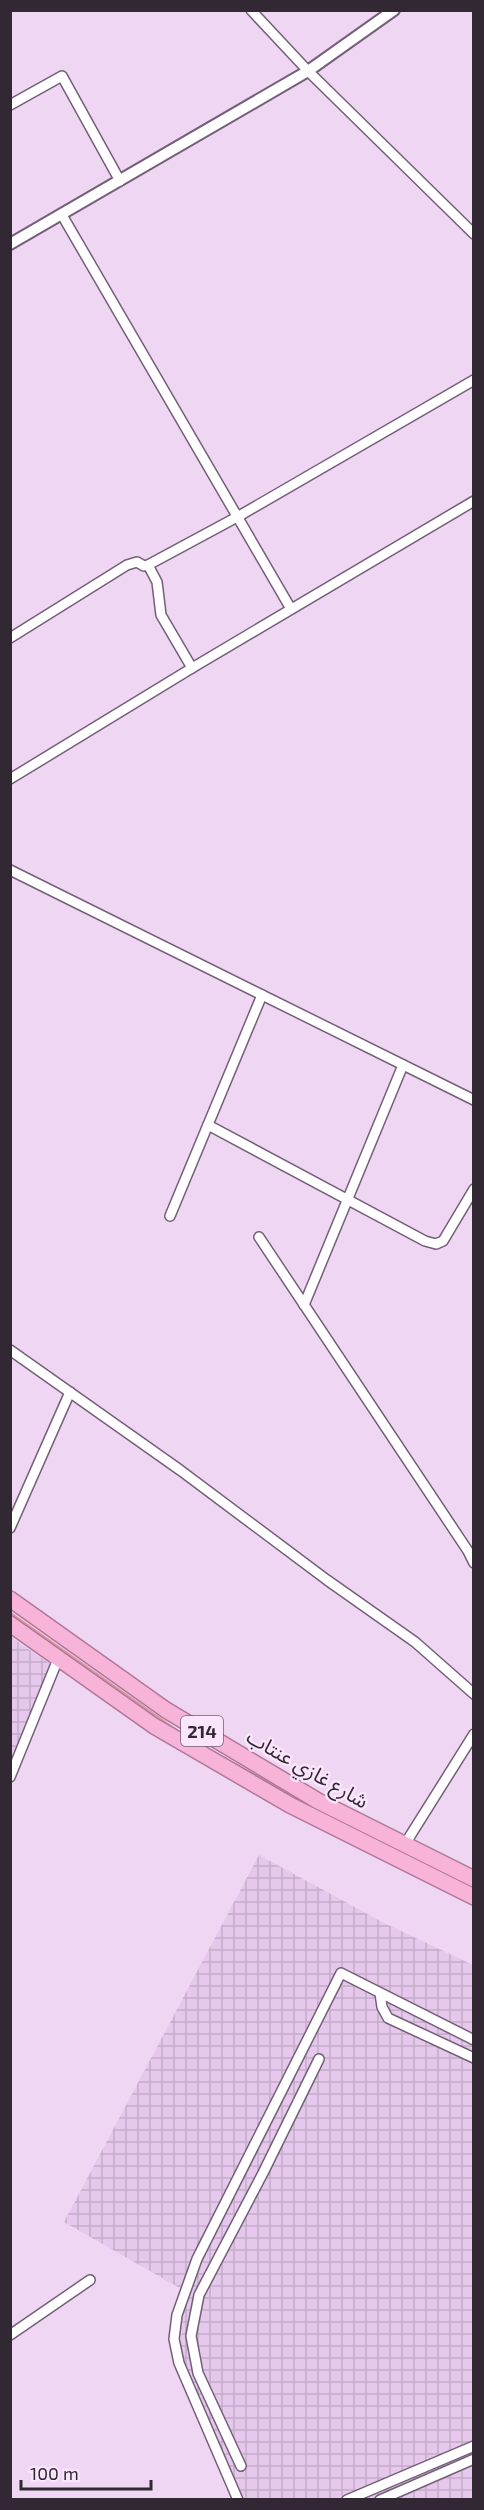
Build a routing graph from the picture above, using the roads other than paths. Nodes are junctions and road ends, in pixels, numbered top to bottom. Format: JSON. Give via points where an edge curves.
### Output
{"nodes":[{"id":1,"x":251,"y":10,"type":"edge"},
{"id":2,"x":394,"y":10,"type":"edge"},
{"id":3,"x":308,"y":71,"type":"junction"},
{"id":4,"x":10,"y":105,"type":"edge"},
{"id":5,"x":120,"y":181,"type":"junction"},
{"id":6,"x":62,"y":215,"type":"junction"},
{"id":7,"x":474,"y":234,"type":"edge"},
{"id":8,"x":10,"y":244,"type":"edge"},
{"id":9,"x":474,"y":380,"type":"edge"},
{"id":10,"x":474,"y":501,"type":"edge"},
{"id":11,"x":238,"y":516,"type":"junction"},
{"id":12,"x":148,"y":565,"type":"junction"},
{"id":13,"x":291,"y":609,"type":"junction"},
{"id":14,"x":10,"y":638,"type":"edge"},
{"id":15,"x":192,"y":668,"type":"junction"},
{"id":16,"x":10,"y":779,"type":"edge"},
{"id":17,"x":10,"y":870,"type":"edge"},
{"id":18,"x":262,"y":995,"type":"junction"},
{"id":19,"x":403,"y":1065,"type":"junction"},
{"id":20,"x":474,"y":1100,"type":"edge"},
{"id":21,"x":208,"y":1125,"type":"junction"},
{"id":22,"x":474,"y":1189,"type":"edge"},
{"id":23,"x":347,"y":1199,"type":"junction"},
{"id":24,"x":170,"y":1216,"type":"dead end"},
{"id":25,"x":259,"y":1237,"type":"dead end"},
{"id":26,"x":304,"y":1305,"type":"junction"},
{"id":27,"x":10,"y":1350,"type":"edge"},
{"id":28,"x":70,"y":1392,"type":"junction"},
{"id":29,"x":10,"y":1528,"type":"edge"},
{"id":30,"x":474,"y":1563,"type":"edge"},
{"id":31,"x":10,"y":1599,"type":"edge"},
{"id":32,"x":10,"y":1624,"type":"edge"},
{"id":33,"x":58,"y":1659,"type":"junction"},
{"id":34,"x":474,"y":1694,"type":"edge"},
{"id":35,"x":474,"y":1734,"type":"edge"},
{"id":36,"x":10,"y":1777,"type":"edge"},
{"id":37,"x":405,"y":1844,"type":"junction"},
{"id":38,"x":474,"y":1879,"type":"edge"},
{"id":39,"x":474,"y":1897,"type":"edge"},
{"id":40,"x":380,"y":1993,"type":"junction"},
{"id":41,"x":474,"y":2040,"type":"edge"},
{"id":42,"x":474,"y":2058,"type":"edge"},
{"id":43,"x":319,"y":2059,"type":"dead end"},
{"id":44,"x":90,"y":2280,"type":"dead end"},
{"id":45,"x":10,"y":2335,"type":"edge"},
{"id":46,"x":210,"y":2398,"type":"junction"},
{"id":47,"x":197,"y":2405,"type":"junction"},
{"id":48,"x":474,"y":2445,"type":"edge"},
{"id":49,"x":474,"y":2459,"type":"edge"},
{"id":50,"x":440,"y":2460,"type":"junction"},
{"id":51,"x":241,"y":2466,"type":"dead end"},
{"id":52,"x":445,"y":2471,"type":"junction"},
{"id":53,"x":238,"y":2499,"type":"edge"},
{"id":54,"x":347,"y":2499,"type":"edge"},
{"id":55,"x":380,"y":2499,"type":"edge"}],
"edges":[{"from":1,"to":3,"type":"street"},
{"from":2,"to":3,"type":"street"},
{"from":3,"to":5,"type":"street"},
{"from":3,"to":7,"type":"street"},
{"from":4,"to":5,"type":"street","via":[[62,76]]},
{"from":5,"to":6,"type":"street"},
{"from":6,"to":8,"type":"street"},
{"from":6,"to":11,"type":"street"},
{"from":9,"to":11,"type":"street"},
{"from":10,"to":13,"type":"street"},
{"from":11,"to":12,"type":"street"},
{"from":11,"to":13,"type":"street"},
{"from":12,"to":14,"type":"street","via":[[127,565]]},
{"from":12,"to":15,"type":"street","via":[[157,582],[161,615]]},
{"from":13,"to":15,"type":"street"},
{"from":15,"to":16,"type":"street"},
{"from":17,"to":18,"type":"street"},
{"from":18,"to":19,"type":"street"},
{"from":18,"to":21,"type":"street"},
{"from":19,"to":20,"type":"street"},
{"from":19,"to":23,"type":"street"},
{"from":21,"to":23,"type":"street"},
{"from":21,"to":24,"type":"street"},
{"from":22,"to":23,"type":"street","via":[[443,1240],[436,1244]]},
{"from":23,"to":26,"type":"street"},
{"from":25,"to":26,"type":"street"},
{"from":26,"to":30,"type":"street"},
{"from":27,"to":28,"type":"street"},
{"from":28,"to":29,"type":"street"},
{"from":28,"to":34,"type":"street","via":[[415,1642]]},
{"from":31,"to":37,"type":"highway","name":"شارع غازي عنتاب","number":"214","via":[[166,1710],[318,1801]]},
{"from":32,"to":33,"type":"highway","number":"214"},
{"from":33,"to":36,"type":"street"},
{"from":33,"to":39,"type":"highway","number":"214","via":[[154,1726],[280,1799]]},
{"from":35,"to":37,"type":"street"},
{"from":37,"to":38,"type":"highway","name":"شارع غازي عنتاب","number":"214"},
{"from":40,"to":41,"type":"street"},
{"from":40,"to":42,"type":"street","via":[[388,2018]]},
{"from":40,"to":47,"type":"street","via":[[341,1972],[197,2259],[177,2315],[174,2339],[179,2363]]},
{"from":43,"to":46,"type":"street","via":[[199,2295],[191,2336],[198,2373]]},
{"from":44,"to":45,"type":"street"},
{"from":46,"to":47,"type":"street"},
{"from":46,"to":51,"type":"street"},
{"from":47,"to":53,"type":"street"},
{"from":48,"to":50,"type":"street"},
{"from":49,"to":52,"type":"street"},
{"from":50,"to":52,"type":"street"},
{"from":50,"to":54,"type":"street"},
{"from":52,"to":55,"type":"street"}]}
